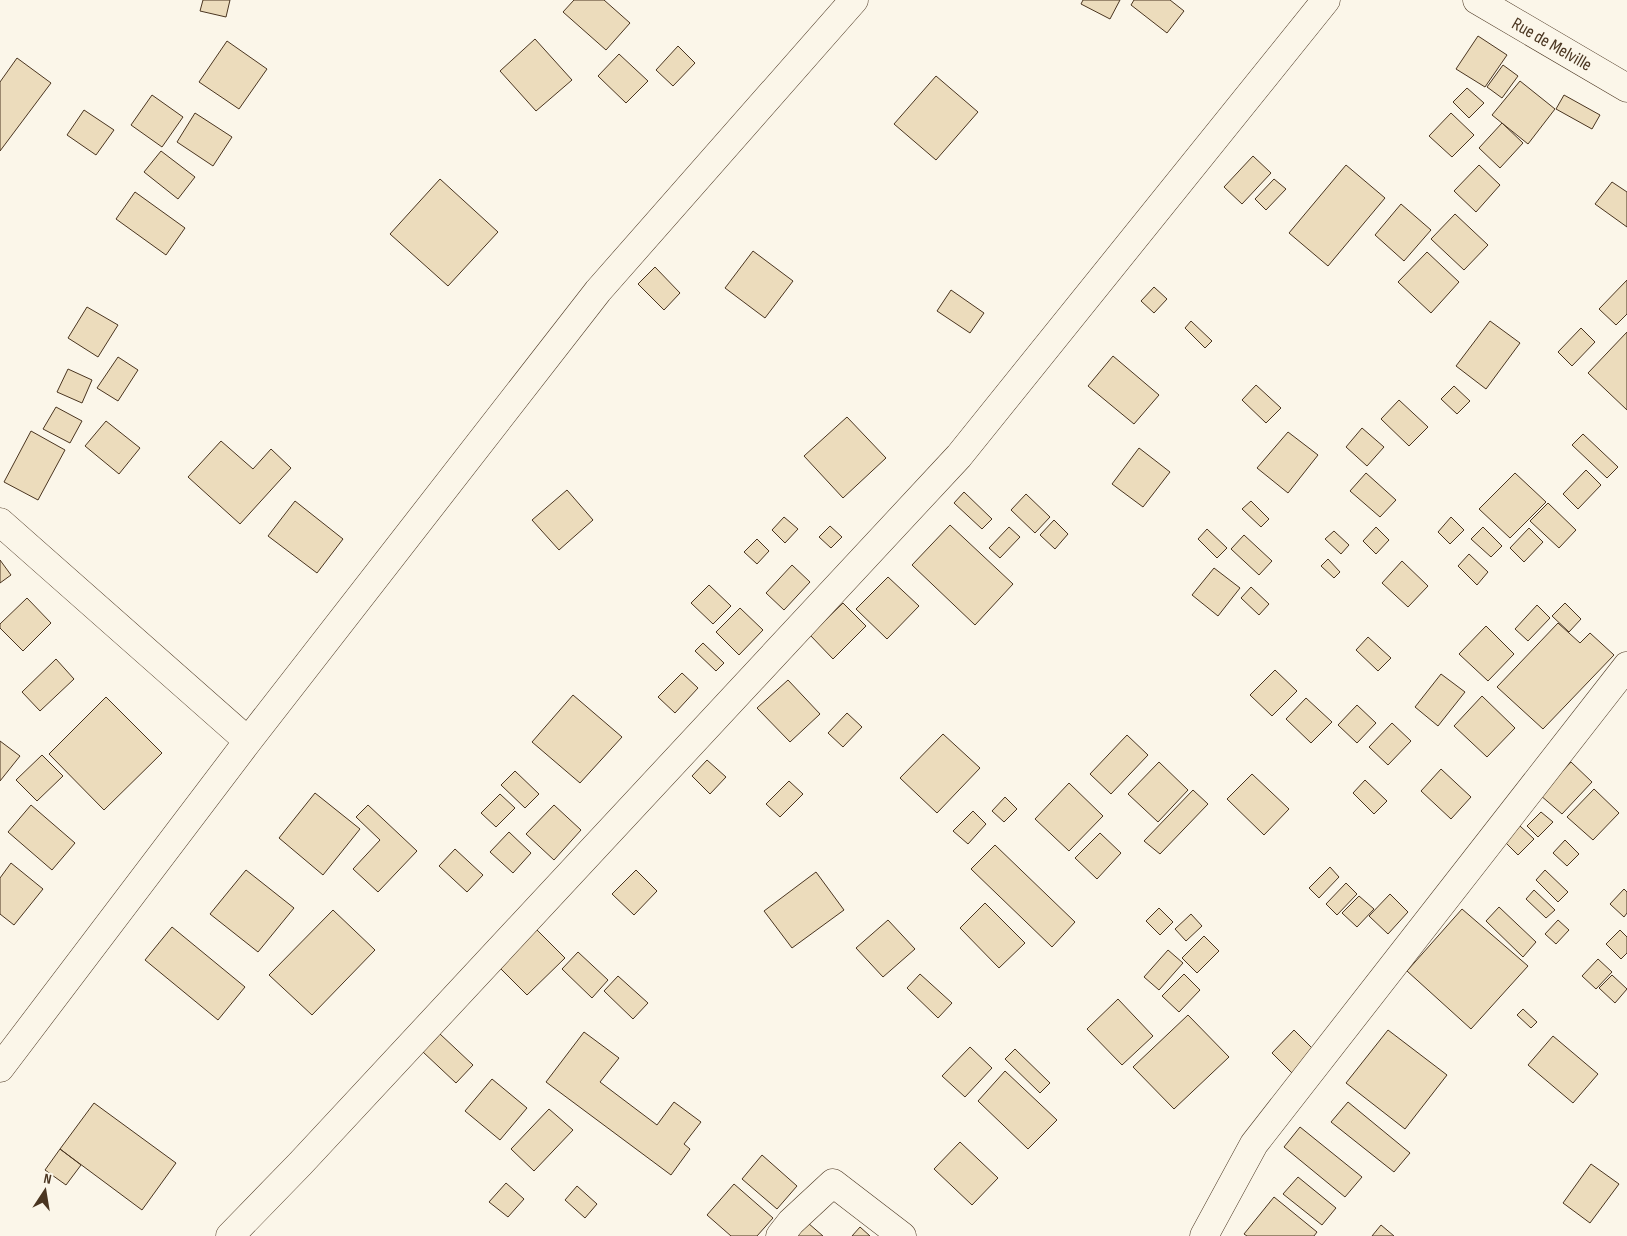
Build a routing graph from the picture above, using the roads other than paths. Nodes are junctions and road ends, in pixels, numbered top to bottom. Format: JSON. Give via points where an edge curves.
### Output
{"nodes":[{"id":1,"x":854,"y":0,"type":"edge"},
{"id":2,"x":1326,"y":0,"type":"edge"},
{"id":3,"x":1477,"y":0,"type":"edge"},
{"id":4,"x":1627,"y":88,"type":"edge"},
{"id":5,"x":0,"y":522,"type":"edge"},
{"id":6,"x":1627,"y":666,"type":"edge"},
{"id":7,"x":248,"y":741,"type":"junction"},
{"id":8,"x":0,"y":1068,"type":"edge"},
{"id":9,"x":230,"y":1236,"type":"edge"},
{"id":10,"x":780,"y":1236,"type":"edge"},
{"id":11,"x":902,"y":1236,"type":"edge"},
{"id":12,"x":1204,"y":1236,"type":"edge"}],
"edges":[{"from":1,"to":7,"type":"street","via":[[598,291]]},
{"from":2,"to":9,"type":"street","via":[[959,456]]},
{"from":3,"to":4,"type":"street","name":"Rue de Melville"},
{"from":5,"to":7,"type":"street"},
{"from":6,"to":12,"type":"street","via":[[1254,1144]]},
{"from":7,"to":8,"type":"street"},
{"from":10,"to":11,"type":"street","via":[[833,1183]]}]}
